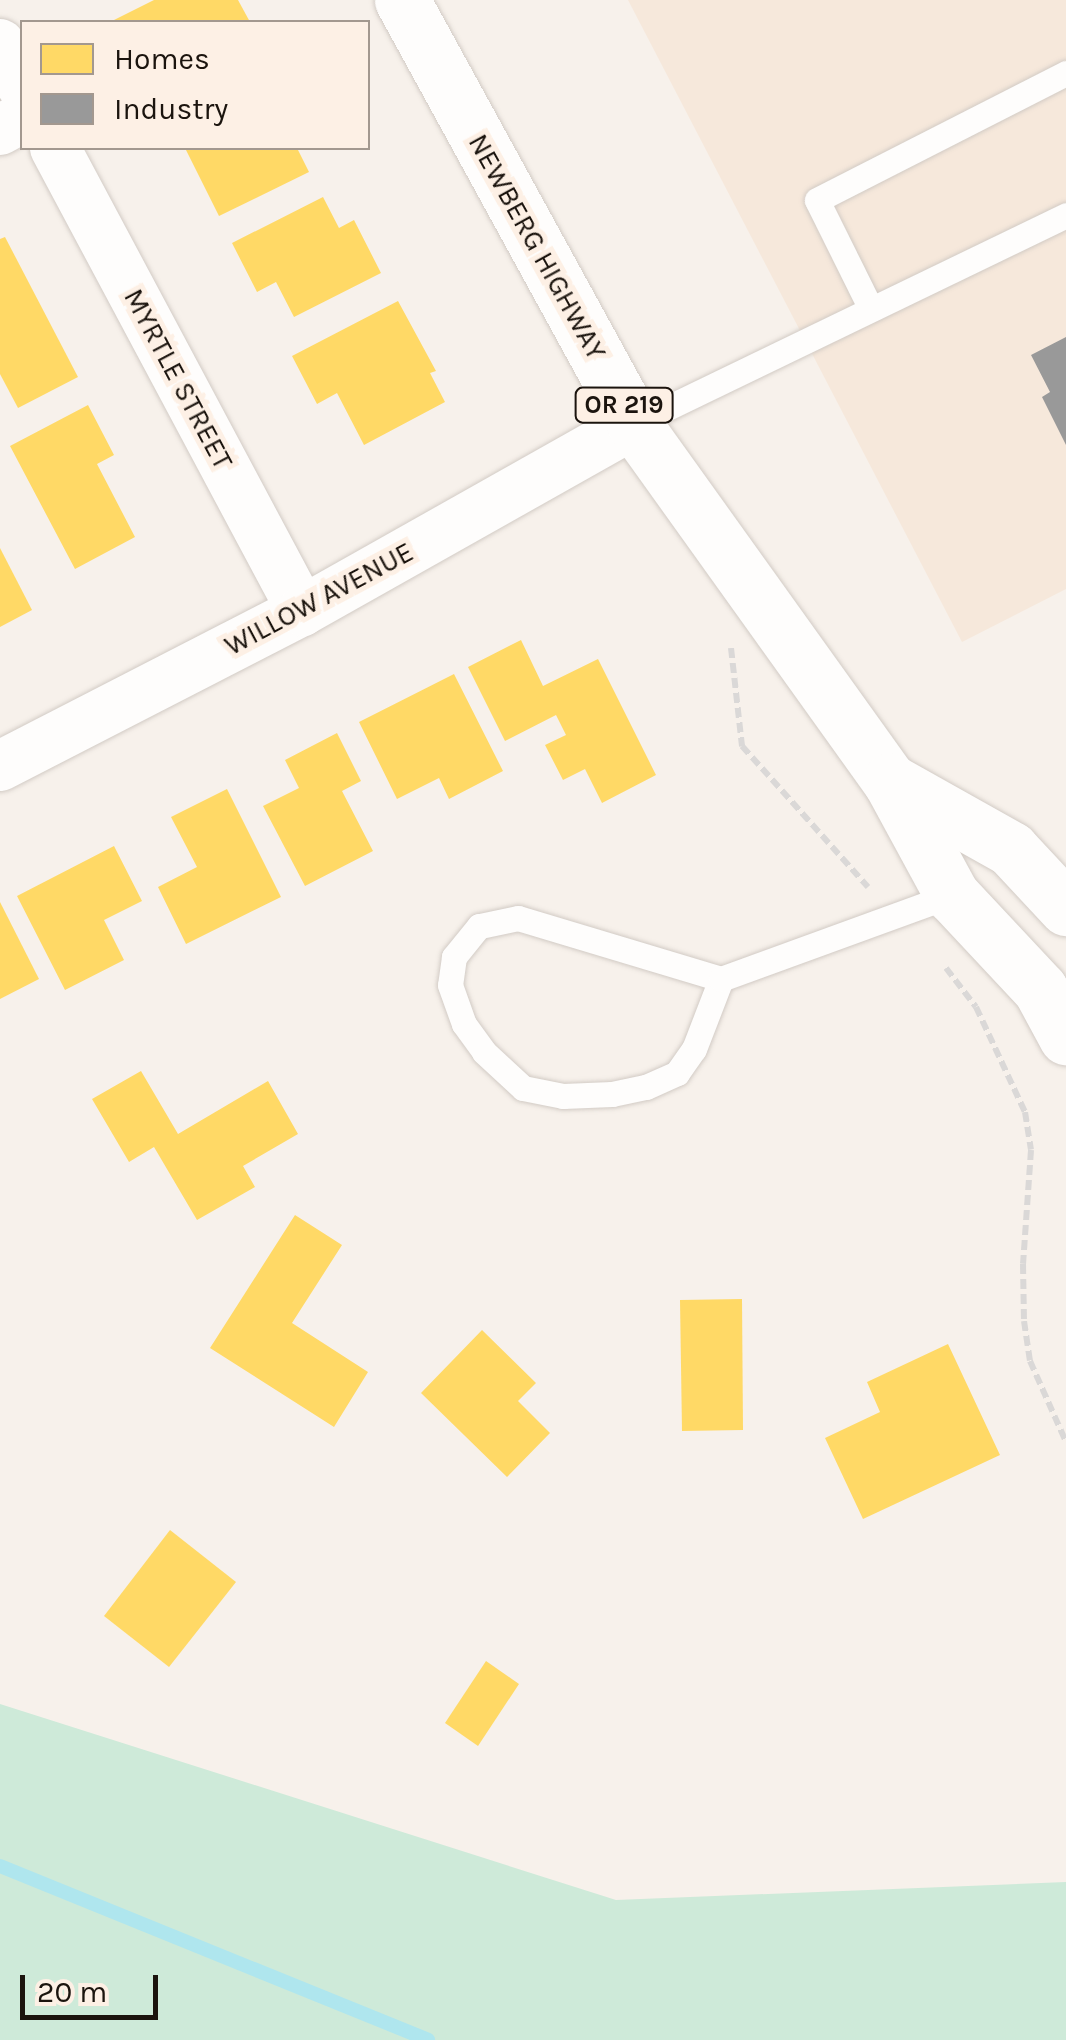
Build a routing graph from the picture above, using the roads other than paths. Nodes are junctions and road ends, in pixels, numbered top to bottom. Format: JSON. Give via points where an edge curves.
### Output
{"nodes":[{"id":1,"x":402,"y":0,"type":"edge"},
{"id":2,"x":0,"y":44,"type":"edge"},
{"id":3,"x":1066,"y":73,"type":"edge"},
{"id":4,"x":20,"y":82,"type":"edge"},
{"id":5,"x":56,"y":150,"type":"edge"},
{"id":6,"x":1066,"y":215,"type":"edge"},
{"id":7,"x":870,"y":307,"type":"junction"},
{"id":8,"x":634,"y":424,"type":"junction"},
{"id":9,"x":302,"y":610,"type":"junction"},
{"id":10,"x":0,"y":766,"type":"edge"},
{"id":11,"x":890,"y":781,"type":"junction"},
{"id":12,"x":952,"y":894,"type":"junction"},
{"id":13,"x":1066,"y":908,"type":"edge"},
{"id":14,"x":721,"y":979,"type":"junction"},
{"id":15,"x":1066,"y":1037,"type":"edge"}],
"edges":[{"from":1,"to":8,"type":"main road","name":"NEWBERG HIGHWAY","number":"OR 219"},
{"from":2,"to":4,"type":"street"},
{"from":3,"to":7,"type":"lane","via":[[817,200]]},
{"from":5,"to":9,"type":"street","name":"MYRTLE STREET"},
{"from":6,"to":7,"type":"lane"},
{"from":7,"to":8,"type":"lane"},
{"from":8,"to":9,"type":"street","name":"WILLOW AVENUE"},
{"from":8,"to":11,"type":"main road","name":"NEWBERG HIGHWAY","number":"OR 219"},
{"from":9,"to":10,"type":"street","name":"WILLOW AVENUE"},
{"from":11,"to":12,"type":"main road","name":"NEWBERG HIGHWAY","number":"OR 219"},
{"from":11,"to":13,"type":"main road","name":"NEWBERG HIGHWAY","via":[[1011,849]]},
{"from":12,"to":14,"type":"lane"},
{"from":12,"to":15,"type":"main road","name":"NEWBERG HIGHWAY","number":"OR 219","via":[[1040,989]]},
{"from":14,"to":14,"type":"lane","via":[[677,1074],[612,1094],[562,1096],[524,1088],[484,1052],[464,1024],[450,985],[454,957],[479,926],[518,918]]}]}
